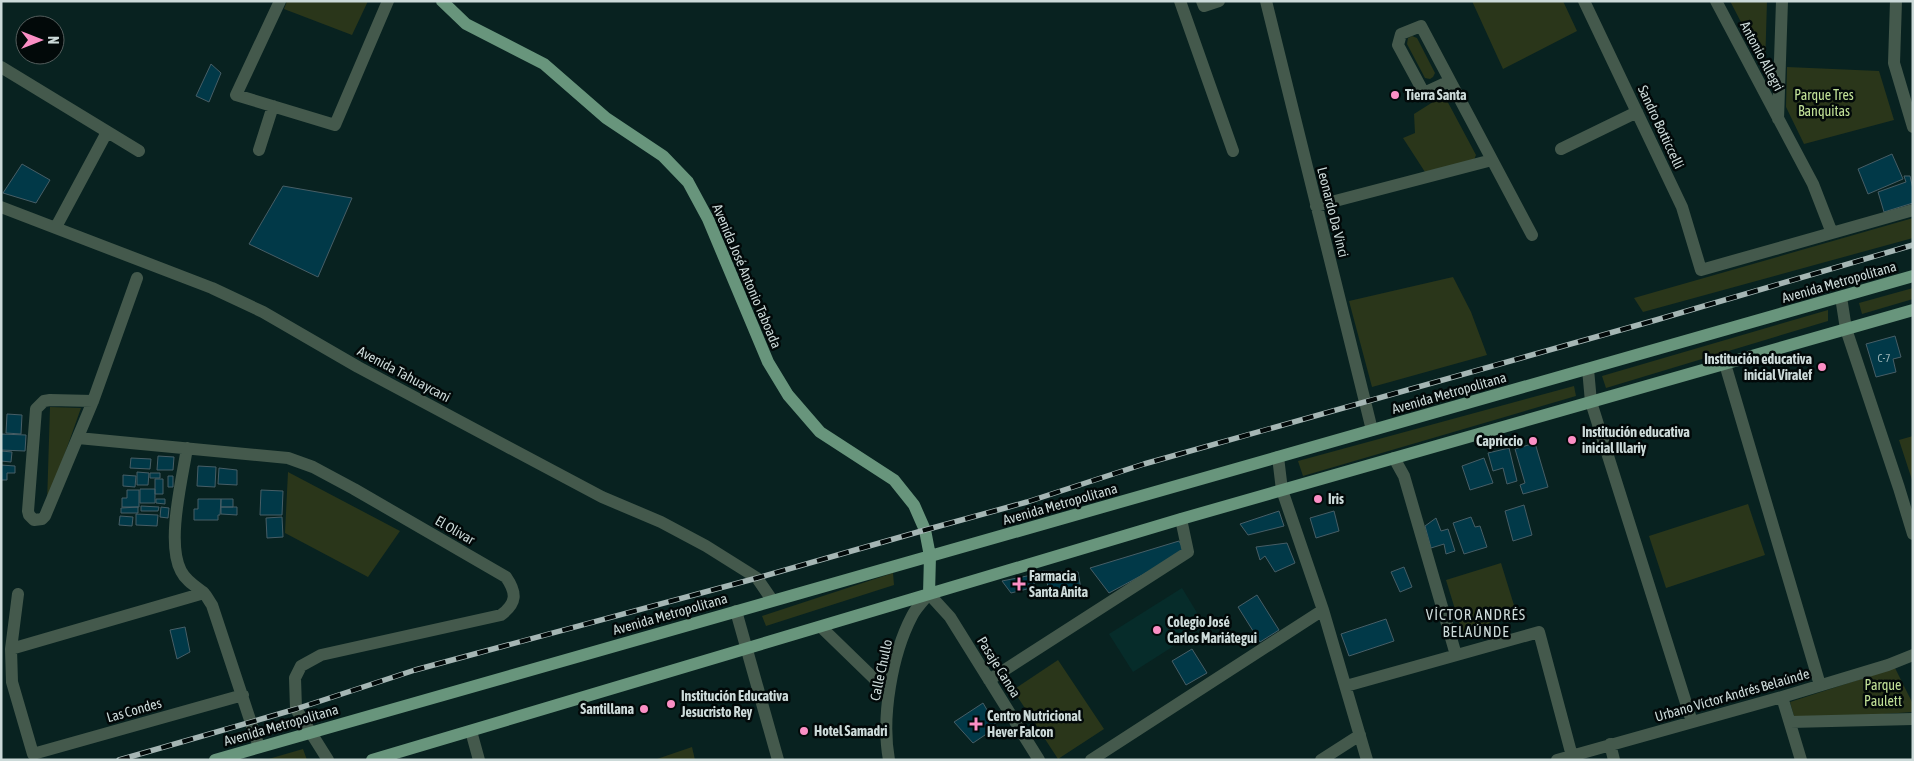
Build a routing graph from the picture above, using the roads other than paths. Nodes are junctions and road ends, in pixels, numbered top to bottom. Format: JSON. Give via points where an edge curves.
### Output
{"nodes":[{"id":1,"x":280,"y":1,"type":"edge"},
{"id":2,"x":388,"y":1,"type":"edge"},
{"id":3,"x":442,"y":1,"type":"edge"},
{"id":4,"x":1180,"y":1,"type":"edge"},
{"id":5,"x":1202,"y":1,"type":"edge"},
{"id":6,"x":1218,"y":1,"type":"edge"},
{"id":7,"x":1266,"y":1,"type":"edge"},
{"id":8,"x":1584,"y":1,"type":"edge"},
{"id":9,"x":1716,"y":1,"type":"edge"},
{"id":10,"x":1782,"y":1,"type":"edge"},
{"id":11,"x":1896,"y":1,"type":"edge"},
{"id":12,"x":1,"y":67,"type":"edge"},
{"id":13,"x":1450,"y":80,"type":"junction"},
{"id":14,"x":1909,"y":102,"type":"edge"},
{"id":15,"x":273,"y":106,"type":"junction"},
{"id":16,"x":1637,"y":112,"type":"junction"},
{"id":17,"x":1778,"y":119,"type":"junction"},
{"id":18,"x":1913,"y":127,"type":"edge"},
{"id":19,"x":107,"y":132,"type":"junction"},
{"id":20,"x":1561,"y":149,"type":"dead end"},
{"id":21,"x":258,"y":150,"type":"dead end"},
{"id":22,"x":140,"y":151,"type":"dead end"},
{"id":23,"x":1233,"y":151,"type":"dead end"},
{"id":24,"x":1492,"y":160,"type":"junction"},
{"id":25,"x":1316,"y":206,"type":"junction"},
{"id":26,"x":1,"y":207,"type":"edge"},
{"id":27,"x":1913,"y":210,"type":"edge"},
{"id":28,"x":56,"y":227,"type":"junction"},
{"id":29,"x":1832,"y":233,"type":"junction"},
{"id":30,"x":1532,"y":235,"type":"dead end"},
{"id":31,"x":1913,"y":276,"type":"edge"},
{"id":32,"x":137,"y":278,"type":"dead end"},
{"id":33,"x":1841,"y":297,"type":"junction"},
{"id":34,"x":1913,"y":310,"type":"edge"},
{"id":35,"x":1846,"y":329,"type":"junction"},
{"id":36,"x":1725,"y":364,"type":"junction"},
{"id":37,"x":1588,"y":369,"type":"junction"},
{"id":38,"x":93,"y":401,"type":"junction"},
{"id":39,"x":1591,"y":402,"type":"junction"},
{"id":40,"x":1372,"y":430,"type":"junction"},
{"id":41,"x":78,"y":438,"type":"junction"},
{"id":42,"x":187,"y":448,"type":"junction"},
{"id":43,"x":1278,"y":457,"type":"junction"},
{"id":44,"x":1394,"y":458,"type":"junction"},
{"id":45,"x":1282,"y":490,"type":"junction"},
{"id":46,"x":1181,"y":519,"type":"junction"},
{"id":47,"x":1913,"y":534,"type":"edge"},
{"id":48,"x":930,"y":556,"type":"junction"},
{"id":49,"x":204,"y":593,"type":"junction"},
{"id":50,"x":18,"y":594,"type":"dead end"},
{"id":51,"x":929,"y":594,"type":"junction"},
{"id":52,"x":772,"y":600,"type":"junction"},
{"id":53,"x":1323,"y":610,"type":"junction"},
{"id":54,"x":736,"y":611,"type":"junction"},
{"id":55,"x":821,"y":627,"type":"junction"},
{"id":56,"x":747,"y":648,"type":"junction"},
{"id":57,"x":11,"y":649,"type":"junction"},
{"id":58,"x":1913,"y":654,"type":"edge"},
{"id":59,"x":1456,"y":655,"type":"junction"},
{"id":60,"x":989,"y":680,"type":"junction"},
{"id":61,"x":1820,"y":685,"type":"junction"},
{"id":62,"x":1346,"y":686,"type":"junction"},
{"id":63,"x":889,"y":693,"type":"junction"},
{"id":64,"x":243,"y":695,"type":"junction"},
{"id":65,"x":1782,"y":698,"type":"junction"},
{"id":66,"x":1913,"y":719,"type":"edge"},
{"id":67,"x":1692,"y":722,"type":"junction"},
{"id":68,"x":1790,"y":722,"type":"junction"},
{"id":69,"x":471,"y":731,"type":"junction"},
{"id":70,"x":312,"y":732,"type":"junction"},
{"id":71,"x":1360,"y":734,"type":"junction"},
{"id":72,"x":1610,"y":744,"type":"junction"},
{"id":73,"x":259,"y":747,"type":"junction"},
{"id":74,"x":1572,"y":756,"type":"junction"},
{"id":75,"x":1799,"y":759,"type":"edge"},
{"id":76,"x":215,"y":760,"type":"edge"},
{"id":77,"x":328,"y":760,"type":"edge"},
{"id":78,"x":372,"y":760,"type":"edge"},
{"id":79,"x":479,"y":760,"type":"edge"},
{"id":80,"x":778,"y":760,"type":"edge"},
{"id":81,"x":889,"y":760,"type":"edge"},
{"id":82,"x":1039,"y":760,"type":"edge"},
{"id":83,"x":1090,"y":760,"type":"edge"},
{"id":84,"x":1321,"y":760,"type":"edge"},
{"id":85,"x":1367,"y":760,"type":"edge"},
{"id":86,"x":1558,"y":760,"type":"edge"},
{"id":87,"x":1614,"y":760,"type":"edge"}],
"edges":[{"from":1,"to":15,"type":"street","via":[[236,95]]},
{"from":2,"to":15,"type":"street","via":[[335,125]]},
{"from":3,"to":48,"type":"main road","name":"Avenida José Antonio Taboada","via":[[466,24],[544,64],[606,118],[663,156],[688,182],[708,219],[768,362],[788,395],[820,432],[894,480],[914,505]]},
{"from":4,"to":23,"type":"street"},
{"from":5,"to":6,"type":"street","via":[[1204,6]]},
{"from":7,"to":25,"type":"street","name":"Leonardo Da Vinci"},
{"from":8,"to":16,"type":"street","name":"Sandro Botticcelli"},
{"from":9,"to":17,"type":"street","name":"Antonio Allegri"},
{"from":10,"to":17,"type":"street"},
{"from":11,"to":14,"type":"street","via":[[1894,63]]},
{"from":12,"to":19,"type":"street"},
{"from":13,"to":13,"type":"street","via":[[1424,93],[1398,45],[1401,34],[1421,26]]},
{"from":13,"to":24,"type":"street"},
{"from":14,"to":18,"type":"street"},
{"from":15,"to":21,"type":"street"},
{"from":16,"to":20,"type":"street"},
{"from":16,"to":29,"type":"street","name":"Sandro Botticcelli","via":[[1682,207],[1700,270]]},
{"from":17,"to":29,"type":"street","name":"Antonio Allegri","via":[[1813,184]]},
{"from":19,"to":22,"type":"street"},
{"from":19,"to":28,"type":"street"},
{"from":24,"to":25,"type":"street"},
{"from":24,"to":30,"type":"street"},
{"from":25,"to":40,"type":"street","name":"Leonardo Da Vinci"},
{"from":26,"to":28,"type":"street","name":"Avenida Tahuaycani"},
{"from":27,"to":29,"type":"street"},
{"from":28,"to":52,"type":"street","name":"Avenida Tahuaycani","via":[[212,288],[264,312],[515,451],[706,546],[758,578]]},
{"from":31,"to":33,"type":"main road","name":"Avenida Metropolitana"},
{"from":32,"to":38,"type":"street"},
{"from":33,"to":35,"type":"street"},
{"from":33,"to":37,"type":"main road","name":"Avenida Metropolitana"},
{"from":34,"to":35,"type":"main road"},
{"from":35,"to":36,"type":"main road"},
{"from":35,"to":47,"type":"street"},
{"from":36,"to":39,"type":"main road"},
{"from":36,"to":61,"type":"street"},
{"from":37,"to":39,"type":"street"},
{"from":37,"to":40,"type":"main road","name":"Avenida Metropolitana"},
{"from":38,"to":41,"type":"street"},
{"from":38,"to":41,"type":"street","via":[[50,400],[36,409],[28,510],[34,520],[45,516]]},
{"from":39,"to":44,"type":"main road"},
{"from":39,"to":67,"type":"street"},
{"from":40,"to":43,"type":"main road","name":"Avenida Metropolitana"},
{"from":41,"to":42,"type":"street","name":"El Olivar"},
{"from":42,"to":49,"type":"street","via":[[174,534],[176,553],[180,571]]},
{"from":42,"to":70,"type":"street","name":"El Olivar","via":[[288,458],[312,467],[506,577],[512,587],[514,598],[510,608],[501,615],[321,655],[301,666],[295,678],[296,709]]},
{"from":43,"to":45,"type":"street"},
{"from":43,"to":48,"type":"main road","name":"Avenida Metropolitana"},
{"from":44,"to":45,"type":"main road"},
{"from":44,"to":59,"type":"street","via":[[1404,476]]},
{"from":45,"to":46,"type":"main road"},
{"from":45,"to":53,"type":"street"},
{"from":46,"to":51,"type":"main road"},
{"from":46,"to":60,"type":"street","via":[[1188,552]]},
{"from":48,"to":51,"type":"main road","name":"Avenida José Antonio Taboada"},
{"from":48,"to":52,"type":"main road","name":"Avenida Metropolitana"},
{"from":49,"to":57,"type":"street"},
{"from":49,"to":64,"type":"street","via":[[212,605]]},
{"from":50,"to":57,"type":"street"},
{"from":51,"to":55,"type":"main road"},
{"from":51,"to":60,"type":"street","name":"Pasaje Canoa","via":[[950,617]]},
{"from":51,"to":63,"type":"street","name":"Calle Chullo","via":[[912,614],[898,651]]},
{"from":52,"to":54,"type":"main road","name":"Avenida Metropolitana"},
{"from":53,"to":62,"type":"street"},
{"from":53,"to":83,"type":"street"},
{"from":54,"to":56,"type":"street"},
{"from":54,"to":70,"type":"main road","name":"Avenida Metropolitana"},
{"from":55,"to":56,"type":"main road"},
{"from":55,"to":63,"type":"street"},
{"from":56,"to":69,"type":"main road"},
{"from":56,"to":80,"type":"street"},
{"from":57,"to":64,"type":"street","name":"Las Condes","via":[[12,682],[33,754]]},
{"from":58,"to":61,"type":"street","name":"Urbano Víctor Andrés Belaúnde","via":[[1888,665]]},
{"from":59,"to":62,"type":"street"},
{"from":59,"to":74,"type":"street","via":[[1539,632]]},
{"from":60,"to":82,"type":"street","name":"Pasaje Canoa"},
{"from":61,"to":65,"type":"street","name":"Urbano Víctor Andrés Belaúnde"},
{"from":62,"to":71,"type":"street"},
{"from":63,"to":81,"type":"street","name":"Calle Chullo","via":[[886,745]]},
{"from":64,"to":73,"type":"street"},
{"from":65,"to":67,"type":"street","name":"Urbano Víctor Andrés Belaúnde"},
{"from":65,"to":68,"type":"street"},
{"from":66,"to":68,"type":"street"},
{"from":67,"to":72,"type":"street","name":"Urbano Víctor Andrés Belaúnde"},
{"from":68,"to":75,"type":"street"},
{"from":69,"to":78,"type":"main road"},
{"from":69,"to":79,"type":"street"},
{"from":70,"to":73,"type":"main road","name":"Avenida Metropolitana"},
{"from":70,"to":77,"type":"street","name":"El Olivar"},
{"from":71,"to":84,"type":"street"},
{"from":71,"to":85,"type":"street"},
{"from":72,"to":74,"type":"street","name":"Urbano Víctor Andrés Belaúnde"},
{"from":72,"to":87,"type":"street"},
{"from":73,"to":76,"type":"main road","name":"Avenida Metropolitana"},
{"from":74,"to":86,"type":"street","name":"Urbano Víctor Andrés Belaúnde"}]}
